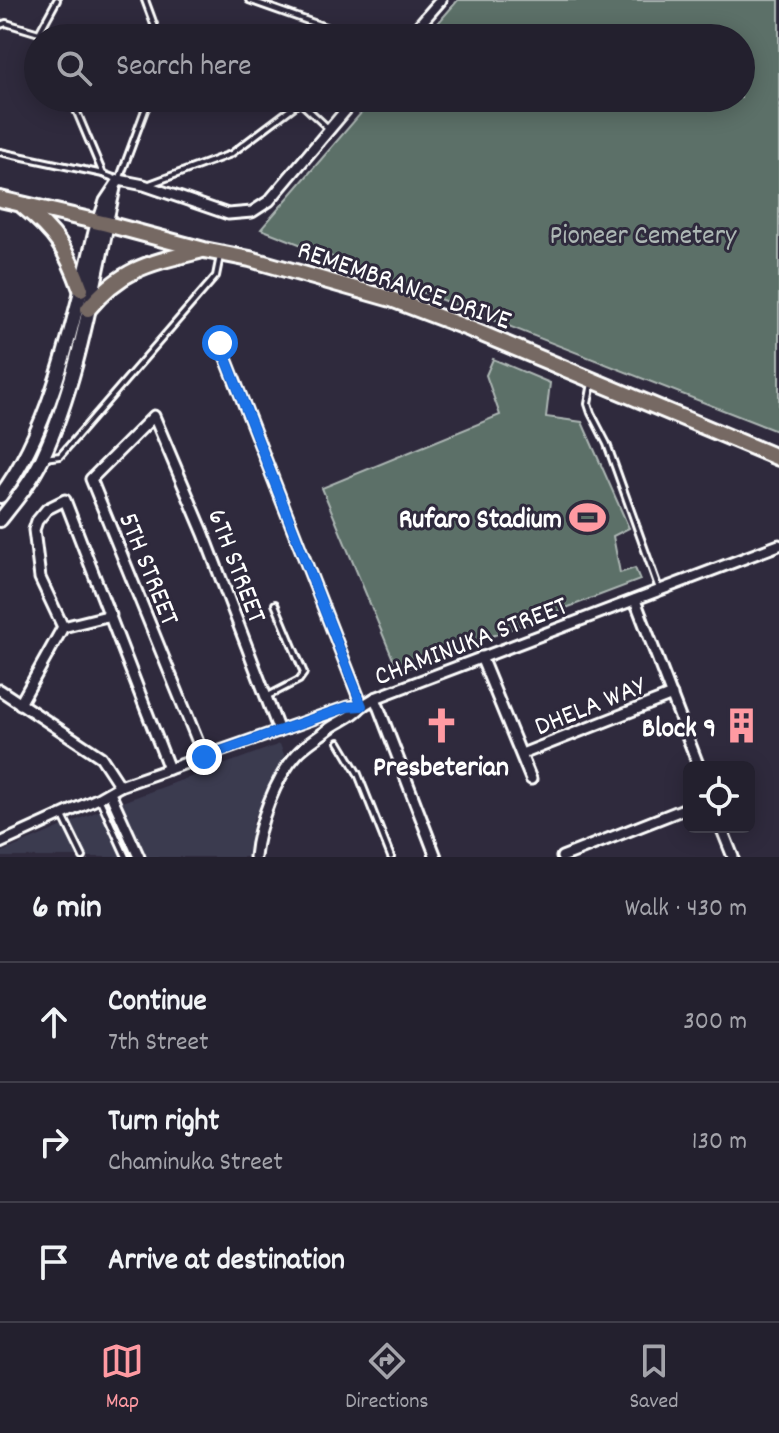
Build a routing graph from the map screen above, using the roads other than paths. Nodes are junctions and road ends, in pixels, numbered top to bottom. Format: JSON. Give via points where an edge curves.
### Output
{"nodes":[{"id":1,"x":57,"y":0,"type":"edge"},
{"id":2,"x":145,"y":0,"type":"edge"},
{"id":3,"x":249,"y":0,"type":"edge"},
{"id":4,"x":441,"y":0,"type":"edge"},
{"id":5,"x":46,"y":24,"type":"edge"},
{"id":6,"x":154,"y":24,"type":"edge"},
{"id":7,"x":317,"y":24,"type":"edge"},
{"id":8,"x":420,"y":24,"type":"edge"},
{"id":9,"x":0,"y":25,"type":"edge"},
{"id":10,"x":24,"y":30,"type":"edge"},
{"id":11,"x":77,"y":112,"type":"edge"},
{"id":12,"x":144,"y":112,"type":"edge"},
{"id":13,"x":285,"y":112,"type":"edge"},
{"id":14,"x":312,"y":112,"type":"edge"},
{"id":15,"x":344,"y":112,"type":"edge"},
{"id":16,"x":329,"y":129,"type":"junction"},
{"id":17,"x":0,"y":152,"type":"edge"},
{"id":18,"x":103,"y":174,"type":"junction"},
{"id":19,"x":117,"y":182,"type":"junction"},
{"id":20,"x":144,"y":185,"type":"junction"},
{"id":21,"x":0,"y":199,"type":"edge"},
{"id":22,"x":20,"y":204,"type":"junction"},
{"id":23,"x":102,"y":223,"type":"junction"},
{"id":24,"x":204,"y":250,"type":"junction"},
{"id":25,"x":221,"y":254,"type":"junction"},
{"id":26,"x":81,"y":289,"type":"junction"},
{"id":27,"x":88,"y":309,"type":"junction"},
{"id":28,"x":220,"y":343,"type":"dead end"},
{"id":29,"x":593,"y":381,"type":"junction"},
{"id":30,"x":154,"y":416,"type":"joint"},
{"id":31,"x":42,"y":458,"type":"junction"},
{"id":32,"x":779,"y":458,"type":"edge"},
{"id":33,"x":0,"y":496,"type":"edge"},
{"id":34,"x":0,"y":520,"type":"edge"},
{"id":35,"x":779,"y":545,"type":"edge"},
{"id":36,"x":660,"y":591,"type":"junction"},
{"id":37,"x":635,"y":600,"type":"junction"},
{"id":38,"x":275,"y":604,"type":"dead end"},
{"id":39,"x":111,"y":615,"type":"junction"},
{"id":40,"x":63,"y":627,"type":"junction"},
{"id":41,"x":481,"y":657,"type":"junction"},
{"id":42,"x":0,"y":690,"type":"edge"},
{"id":43,"x":672,"y":695,"type":"junction"},
{"id":44,"x":266,"y":697,"type":"junction"},
{"id":45,"x":375,"y":698,"type":"junction"},
{"id":46,"x":20,"y":704,"type":"junction"},
{"id":47,"x":362,"y":706,"type":"junction"},
{"id":48,"x":279,"y":731,"type":"junction"},
{"id":49,"x":339,"y":742,"type":"dead end"},
{"id":50,"x":522,"y":754,"type":"junction"},
{"id":51,"x":204,"y":757,"type":"junction"},
{"id":52,"x":697,"y":761,"type":"edge"},
{"id":53,"x":169,"y":769,"type":"junction"},
{"id":54,"x":531,"y":779,"type":"dead end"},
{"id":55,"x":120,"y":786,"type":"junction"},
{"id":56,"x":110,"y":793,"type":"junction"},
{"id":57,"x":99,"y":798,"type":"junction"},
{"id":58,"x":683,"y":809,"type":"edge"},
{"id":59,"x":63,"y":815,"type":"junction"},
{"id":60,"x":723,"y":833,"type":"edge"},
{"id":61,"x":0,"y":843,"type":"edge"},
{"id":62,"x":83,"y":857,"type":"edge"},
{"id":63,"x":126,"y":857,"type":"edge"},
{"id":64,"x":139,"y":857,"type":"edge"},
{"id":65,"x":255,"y":857,"type":"edge"},
{"id":66,"x":391,"y":857,"type":"edge"},
{"id":67,"x":436,"y":857,"type":"edge"},
{"id":68,"x":562,"y":857,"type":"edge"},
{"id":69,"x":733,"y":857,"type":"edge"}],
"edges":[{"from":1,"to":5,"type":"lane"},
{"from":2,"to":6,"type":"lane"},
{"from":3,"to":7,"type":"lane"},
{"from":4,"to":8,"type":"street"},
{"from":9,"to":10,"type":"lane"},
{"from":11,"to":18,"type":"lane"},
{"from":12,"to":19,"type":"lane"},
{"from":13,"to":20,"type":"lane","via":[[231,154]]},
{"from":14,"to":16,"type":"lane"},
{"from":15,"to":16,"type":"street"},
{"from":16,"to":20,"type":"street","via":[[269,201],[252,212],[228,214]]},
{"from":17,"to":18,"type":"lane"},
{"from":18,"to":19,"type":"lane"},
{"from":19,"to":20,"type":"street"},
{"from":19,"to":23,"type":"street"},
{"from":21,"to":22,"type":"main road","name":"REMEMBRANCE DRIVE"},
{"from":22,"to":23,"type":"main road","name":"REMEMBRANCE DRIVE"},
{"from":22,"to":26,"type":"main road","via":[[60,240]]},
{"from":23,"to":24,"type":"main road","name":"REMEMBRANCE DRIVE"},
{"from":23,"to":26,"type":"main road"},
{"from":23,"to":27,"type":"main road"},
{"from":24,"to":25,"type":"main road","name":"REMEMBRANCE DRIVE"},
{"from":24,"to":27,"type":"main road","via":[[148,264],[115,280]]},
{"from":25,"to":29,"type":"main road","name":"REMEMBRANCE DRIVE","via":[[391,299]]},
{"from":25,"to":31,"type":"lane","via":[[216,276],[60,456]]},
{"from":26,"to":33,"type":"main road","via":[[35,439]]},
{"from":27,"to":31,"type":"main road"},
{"from":28,"to":47,"type":"street"},
{"from":29,"to":32,"type":"main road","name":"REMEMBRANCE DRIVE"},
{"from":29,"to":36,"type":"lane","via":[[588,404]]},
{"from":30,"to":44,"type":"street","name":"6TH STREET"},
{"from":30,"to":51,"type":"street","name":"5TH STREET","via":[[91,479]]},
{"from":31,"to":34,"type":"main road"},
{"from":35,"to":36,"type":"street","name":"CHAMINUKA STREET"},
{"from":36,"to":37,"type":"street","name":"CHAMINUKA STREET"},
{"from":37,"to":41,"type":"street","name":"CHAMINUKA STREET"},
{"from":37,"to":43,"type":"street"},
{"from":38,"to":44,"type":"lane","via":[[304,673]]},
{"from":39,"to":40,"type":"street"},
{"from":39,"to":40,"type":"street","via":[[65,500],[47,509],[34,530],[40,578]]},
{"from":39,"to":53,"type":"street"},
{"from":40,"to":46,"type":"street"},
{"from":41,"to":45,"type":"street","name":"CHAMINUKA STREET"},
{"from":41,"to":50,"type":"street","name":"DHELA WAY"},
{"from":42,"to":46,"type":"street"},
{"from":43,"to":50,"type":"street","name":"DHELA WAY"},
{"from":43,"to":52,"type":"street"},
{"from":44,"to":48,"type":"street","name":"6TH STREET"},
{"from":45,"to":47,"type":"street","name":"CHAMINUKA STREET"},
{"from":45,"to":67,"type":"street"},
{"from":46,"to":55,"type":"street","via":[[101,757]]},
{"from":47,"to":48,"type":"street","name":"CHAMINUKA STREET"},
{"from":47,"to":65,"type":"street","via":[[290,763],[263,819]]},
{"from":48,"to":51,"type":"street","name":"CHAMINUKA STREET"},
{"from":49,"to":66,"type":"lane","via":[[358,774]]},
{"from":50,"to":54,"type":"street","name":"DHELA WAY"},
{"from":51,"to":53,"type":"street","name":"CHAMINUKA STREET"},
{"from":53,"to":55,"type":"street","name":"CHAMINUKA STREET"},
{"from":55,"to":56,"type":"street","name":"CHAMINUKA STREET"},
{"from":56,"to":57,"type":"street","name":"CHAMINUKA STREET"},
{"from":56,"to":64,"type":"street"},
{"from":57,"to":59,"type":"street","name":"CHAMINUKA STREET"},
{"from":57,"to":63,"type":"lane"},
{"from":58,"to":68,"type":"street"},
{"from":59,"to":61,"type":"street","name":"CHAMINUKA STREET"},
{"from":59,"to":62,"type":"lane"},
{"from":60,"to":69,"type":"street"}]}
